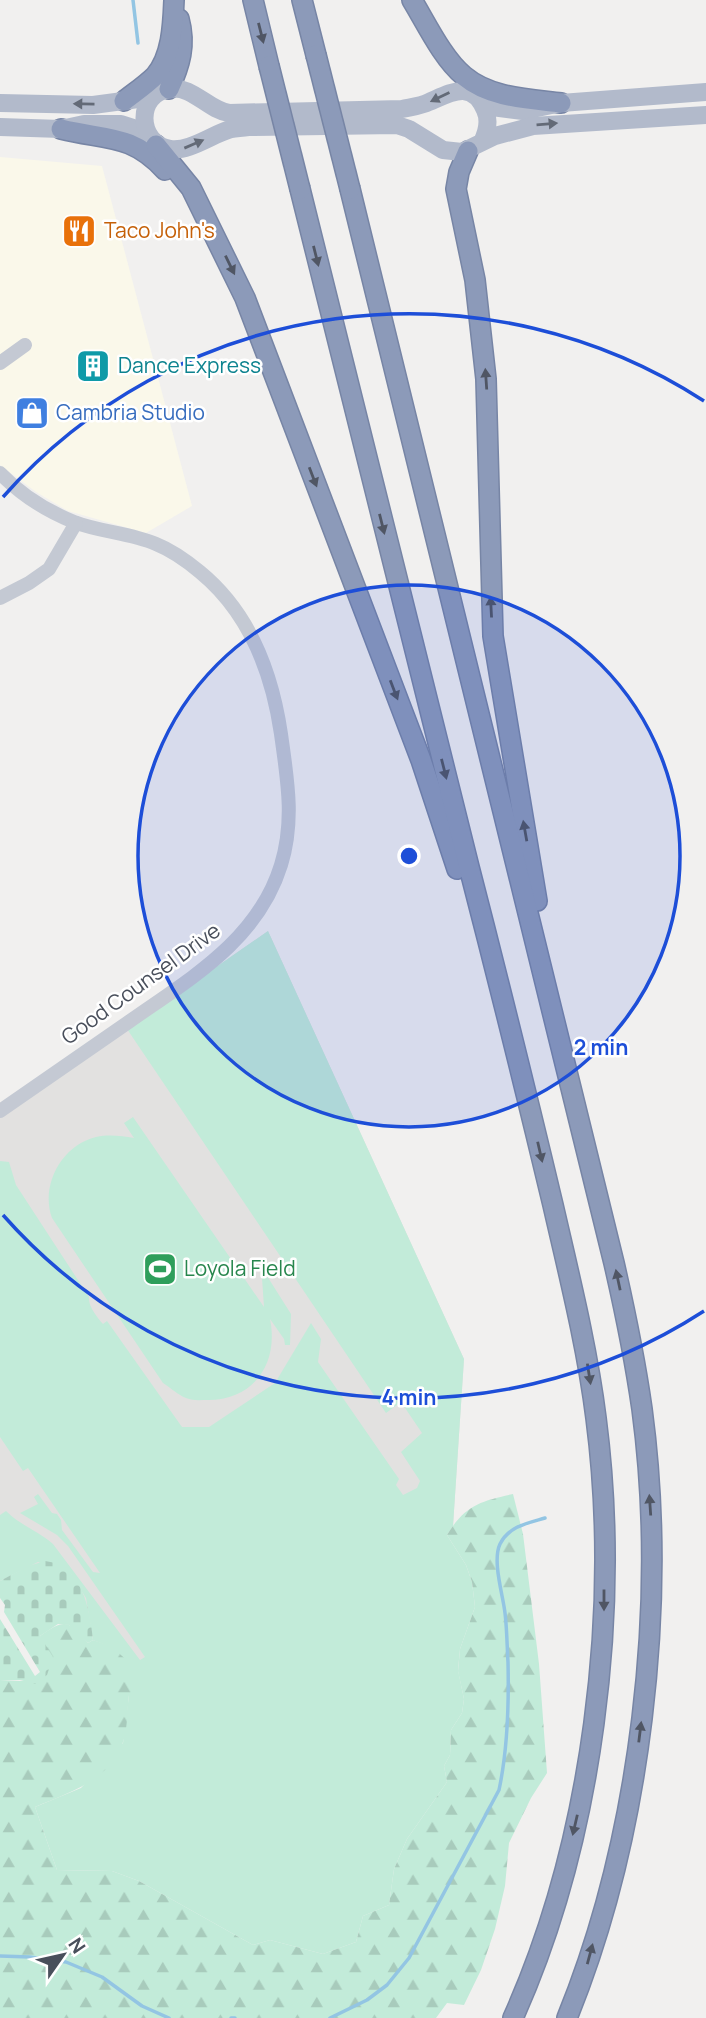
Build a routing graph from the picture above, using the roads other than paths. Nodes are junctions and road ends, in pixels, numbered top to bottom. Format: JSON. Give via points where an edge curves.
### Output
{"nodes":[{"id":1,"x":253,"y":0,"type":"edge"},
{"id":2,"x":302,"y":0,"type":"edge"},
{"id":3,"x":412,"y":0,"type":"edge"},
{"id":4,"x":174,"y":1,"type":"edge"},
{"id":5,"x":706,"y":92,"type":"edge"},
{"id":6,"x":160,"y":93,"type":"junction"},
{"id":7,"x":476,"y":94,"type":"junction"},
{"id":8,"x":124,"y":101,"type":"junction"},
{"id":9,"x":0,"y":103,"type":"edge"},
{"id":10,"x":561,"y":103,"type":"junction"},
{"id":11,"x":706,"y":115,"type":"edge"},
{"id":12,"x":400,"y":117,"type":"junction"},
{"id":13,"x":230,"y":121,"type":"junction"},
{"id":14,"x":0,"y":127,"type":"edge"},
{"id":15,"x":61,"y":129,"type":"junction"},
{"id":16,"x":151,"y":138,"type":"junction"},
{"id":17,"x":475,"y":146,"type":"junction"},
{"id":18,"x":211,"y":227,"type":"junction"},
{"id":19,"x":25,"y":345,"type":"dead end"},
{"id":20,"x":0,"y":363,"type":"edge"},
{"id":21,"x":0,"y":472,"type":"edge"},
{"id":22,"x":76,"y":523,"type":"junction"},
{"id":23,"x":0,"y":598,"type":"edge"},
{"id":24,"x":554,"y":1020,"type":"junction"},
{"id":25,"x":524,"y":1085,"type":"junction"},
{"id":26,"x":0,"y":1111,"type":"edge"},
{"id":27,"x":513,"y":2014,"type":"edge"},
{"id":28,"x":567,"y":2018,"type":"edge"}],
"edges":[{"from":1,"to":25,"type":"highway","one_way":true,"bridge":true},
{"from":2,"to":24,"type":"highway","bridge":true},
{"from":3,"to":7,"type":"highway"},
{"from":4,"to":6,"type":"highway","via":[[183,47],[181,59]]},
{"from":4,"to":8,"type":"highway","via":[[164,62]]},
{"from":5,"to":10,"type":"main road"},
{"from":6,"to":8,"type":"main road"},
{"from":6,"to":13,"type":"main road","via":[[188,92]]},
{"from":6,"to":16,"type":"main road","via":[[144,116]]},
{"from":7,"to":10,"type":"highway","via":[[486,89]]},
{"from":7,"to":10,"type":"main road","via":[[523,111]]},
{"from":7,"to":12,"type":"main road","one_way":true,"via":[[453,91]]},
{"from":7,"to":17,"type":"main road","via":[[488,116],[488,126]]},
{"from":8,"to":9,"type":"main road","one_way":true},
{"from":17,"to":11,"type":"main road","one_way":true,"via":[[533,126]]},
{"from":12,"to":13,"type":"main road","via":[[264,125]]},
{"from":12,"to":17,"type":"main road","via":[[409,129],[443,150]]},
{"from":16,"to":13,"type":"main road","one_way":true,"via":[[174,150],[184,148]]},
{"from":14,"to":15,"type":"main road"},
{"from":15,"to":16,"type":"main road","via":[[121,124]]},
{"from":15,"to":18,"type":"highway","via":[[121,139],[147,153]]},
{"from":16,"to":18,"type":"highway","via":[[191,188]]},
{"from":24,"to":17,"type":"highway","one_way":true,"via":[[493,636],[486,379],[475,280],[456,189],[458,172]]},
{"from":18,"to":25,"type":"highway","one_way":true,"via":[[245,298],[421,760]]},
{"from":19,"to":20,"type":"street"},
{"from":21,"to":22,"type":"street","name":"Good Counsel Drive","via":[[32,499]]},
{"from":22,"to":23,"type":"street","via":[[49,569]]},
{"from":22,"to":26,"type":"street","name":"Good Counsel Drive","via":[[155,543],[201,572],[241,618],[269,676],[280,727],[289,820],[274,883],[238,938],[204,969]]},
{"from":28,"to":24,"type":"highway","one_way":true,"via":[[604,1903],[637,1757],[652,1538],[642,1409],[630,1336]]},
{"from":25,"to":27,"type":"highway","one_way":true,"via":[[586,1351],[601,1475],[604,1612],[599,1684],[575,1825],[539,1953]]}]}
